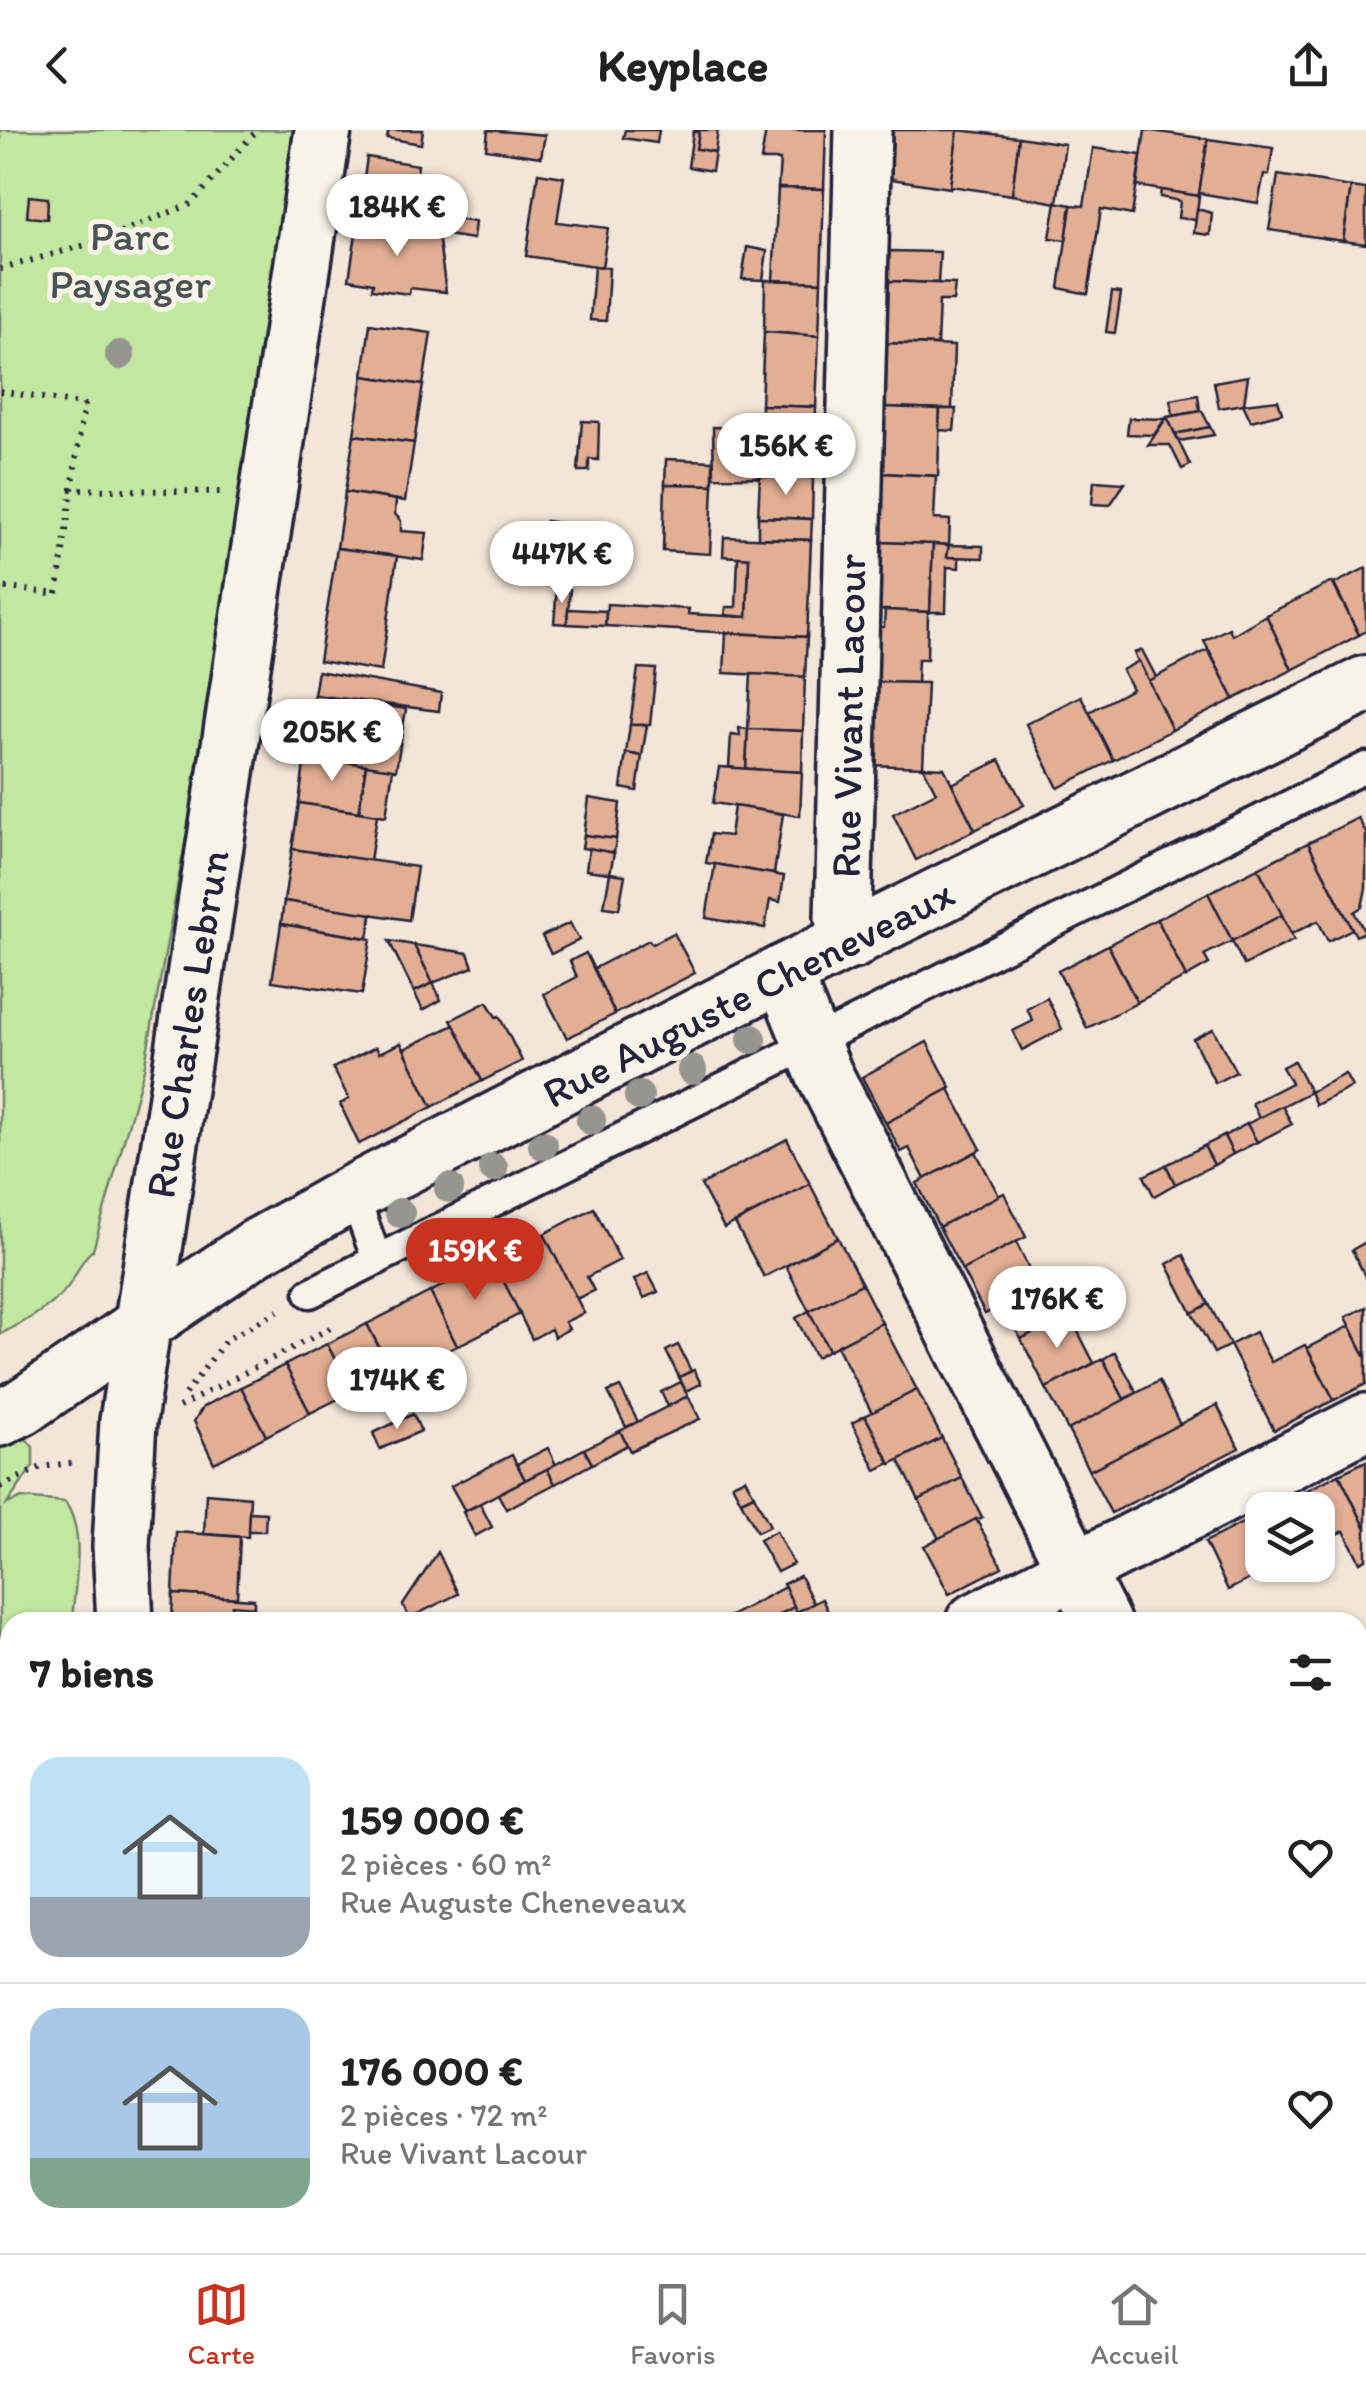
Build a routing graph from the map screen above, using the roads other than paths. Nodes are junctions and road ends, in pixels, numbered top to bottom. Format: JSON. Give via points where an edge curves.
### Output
{"nodes":[{"id":1,"x":323,"y":130,"type":"edge"},
{"id":2,"x":863,"y":130,"type":"edge"},
{"id":3,"x":1366,"y":684,"type":"edge"},
{"id":4,"x":1366,"y":767,"type":"edge"},
{"id":5,"x":852,"y":941,"type":"junction"},
{"id":6,"x":783,"y":973,"type":"junction"},
{"id":7,"x":812,"y":1044,"type":"junction"},
{"id":8,"x":354,"y":1192,"type":"junction"},
{"id":9,"x":378,"y":1260,"type":"junction"},
{"id":10,"x":310,"y":1293,"type":"road end"},
{"id":11,"x":141,"y":1324,"type":"junction"},
{"id":12,"x":0,"y":1418,"type":"edge"},
{"id":13,"x":1366,"y":1422,"type":"edge"},
{"id":14,"x":1076,"y":1571,"type":"junction"},
{"id":15,"x":124,"y":1612,"type":"edge"},
{"id":16,"x":994,"y":1612,"type":"edge"},
{"id":17,"x":1097,"y":1612,"type":"edge"}],
"edges":[{"from":1,"to":11,"type":"street","name":"Rue Charles Lebrun"},
{"from":2,"to":5,"type":"street","name":"Rue Vivant Lacour","via":[[843,918]]},
{"from":3,"to":5,"type":"street","name":"Rue Auguste Cheneveaux"},
{"from":4,"to":7,"type":"lane"},
{"from":5,"to":6,"type":"street","name":"Rue Auguste Cheneveaux"},
{"from":6,"to":7,"type":"street"},
{"from":6,"to":8,"type":"street","name":"Rue Auguste Cheneveaux"},
{"from":7,"to":9,"type":"lane"},
{"from":7,"to":14,"type":"street"},
{"from":8,"to":9,"type":"lane"},
{"from":8,"to":11,"type":"street","name":"Rue Auguste Cheneveaux"},
{"from":9,"to":10,"type":"lane"},
{"from":11,"to":12,"type":"street","name":"Rue Auguste Cheneveaux"},
{"from":11,"to":15,"type":"street","name":"Rue Charles Lebrun","via":[[125,1467]]},
{"from":13,"to":14,"type":"street"},
{"from":14,"to":16,"type":"street"},
{"from":14,"to":17,"type":"street"}]}
